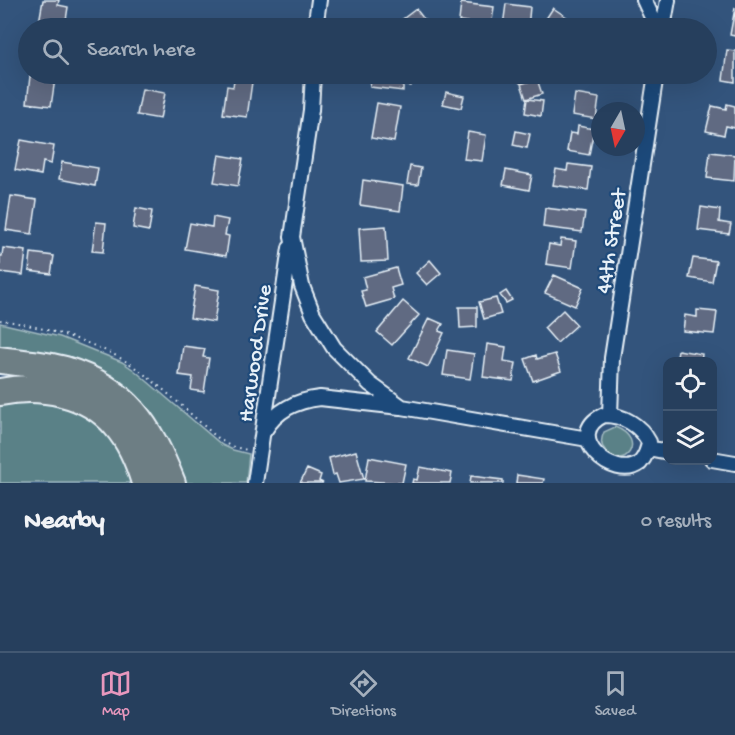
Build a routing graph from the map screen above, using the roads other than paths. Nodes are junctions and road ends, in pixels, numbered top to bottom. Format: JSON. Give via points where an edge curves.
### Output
{"nodes":[{"id":1,"x":644,"y":0,"type":"edge"},
{"id":2,"x":668,"y":0,"type":"edge"},
{"id":3,"x":652,"y":18,"type":"edge"},
{"id":4,"x":665,"y":18,"type":"edge"},
{"id":5,"x":312,"y":84,"type":"edge"},
{"id":6,"x":654,"y":84,"type":"edge"},
{"id":7,"x":292,"y":237,"type":"junction"},
{"id":8,"x":0,"y":360,"type":"edge"},
{"id":9,"x":0,"y":392,"type":"edge"},
{"id":10,"x":402,"y":407,"type":"junction"},
{"id":11,"x":610,"y":415,"type":"junction"},
{"id":12,"x":261,"y":435,"type":"junction"},
{"id":13,"x":588,"y":439,"type":"junction"},
{"id":14,"x":648,"y":448,"type":"junction"},
{"id":15,"x":663,"y":451,"type":"edge"},
{"id":16,"x":717,"y":460,"type":"edge"},
{"id":17,"x":735,"y":463,"type":"edge"},
{"id":18,"x":623,"y":478,"type":"edge"},
{"id":19,"x":145,"y":483,"type":"edge"},
{"id":20,"x":172,"y":483,"type":"edge"},
{"id":21,"x":255,"y":483,"type":"edge"}],
"edges":[{"from":1,"to":3,"type":"street"},
{"from":2,"to":4,"type":"street"},
{"from":5,"to":7,"type":"street","name":"Harwood Drive"},
{"from":6,"to":11,"type":"street","name":"44th Street","via":[[612,358]]},
{"from":7,"to":10,"type":"street","name":"Harwood Drive","via":[[302,286],[322,331],[350,366]]},
{"from":7,"to":12,"type":"street","name":"Harwood Drive"},
{"from":8,"to":20,"type":"highway","via":[[63,369],[98,383],[123,400],[151,435]]},
{"from":9,"to":19,"type":"highway","via":[[45,389],[93,407],[115,423],[124,436]]},
{"from":10,"to":12,"type":"street","name":"Harwood Drive","via":[[307,399],[277,414]]},
{"from":10,"to":13,"type":"street","name":"Harwood Drive"},
{"from":11,"to":13,"type":"street","via":[[593,420]]},
{"from":11,"to":14,"type":"street","via":[[628,420],[645,435]]},
{"from":12,"to":21,"type":"street"},
{"from":13,"to":18,"type":"street","via":[[592,454]]},
{"from":14,"to":15,"type":"street"},
{"from":14,"to":18,"type":"street","via":[[639,464]]},
{"from":16,"to":17,"type":"street"}]}
